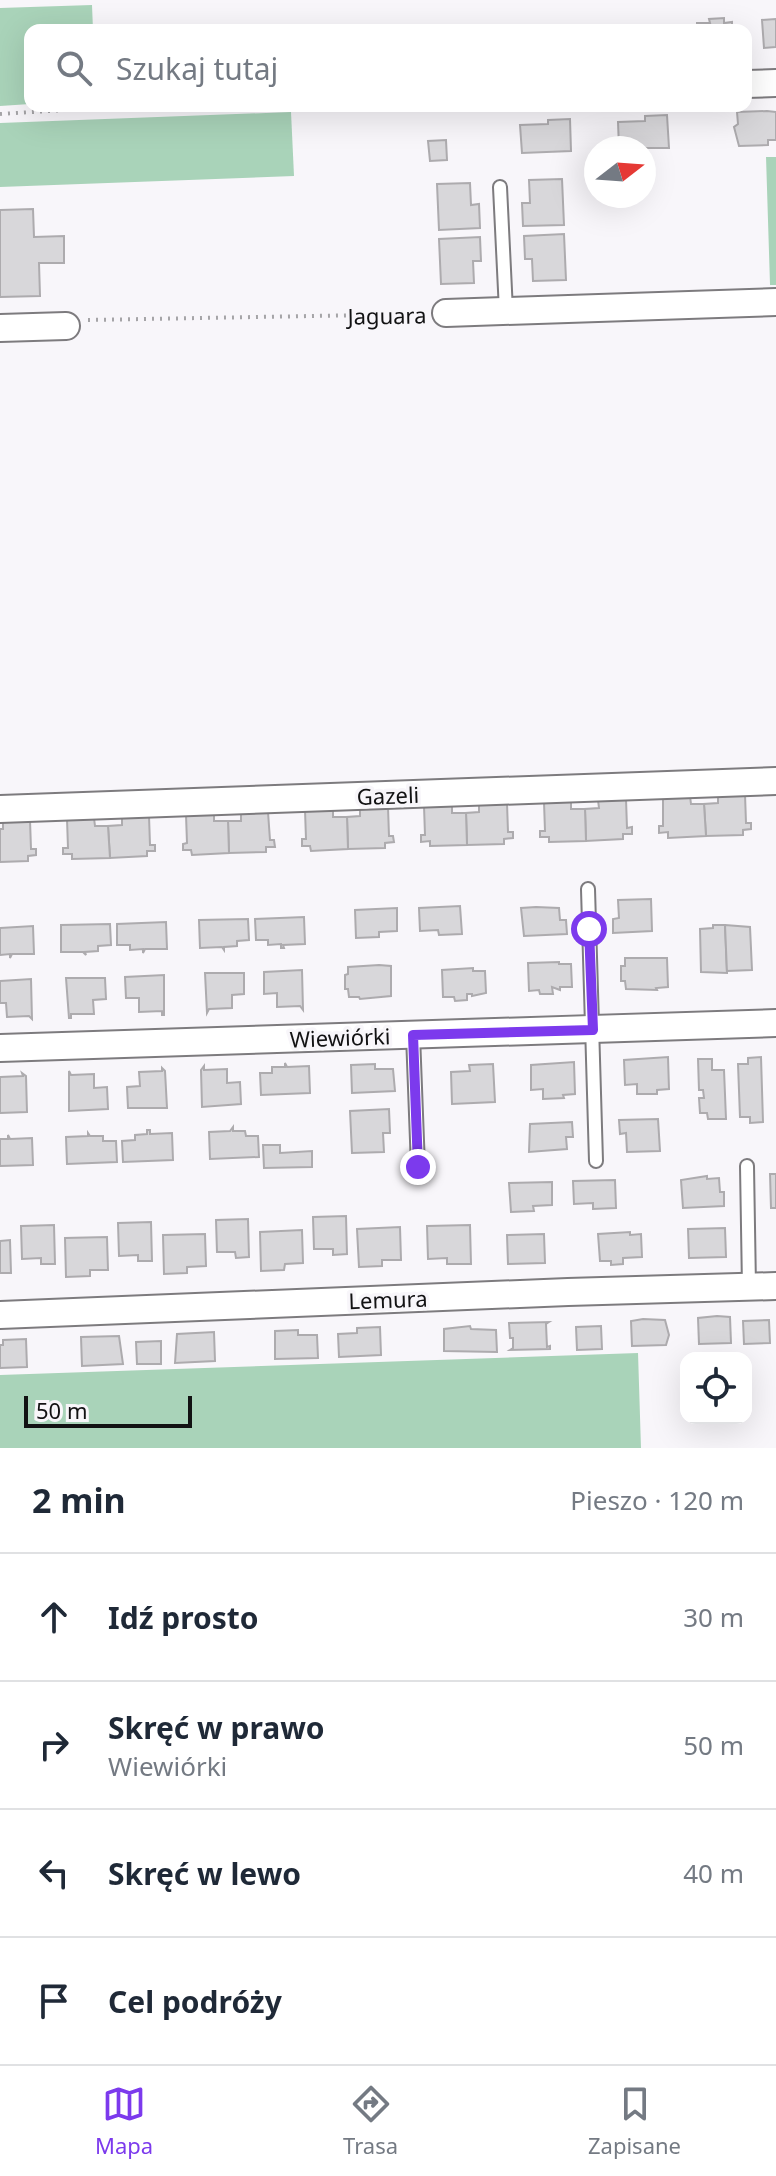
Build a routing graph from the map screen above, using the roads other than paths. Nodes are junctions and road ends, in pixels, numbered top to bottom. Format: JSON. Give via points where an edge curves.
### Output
{"nodes":[{"id":1,"x":776,"y":83,"type":"edge"},
{"id":2,"x":752,"y":84,"type":"edge"},
{"id":3,"x":500,"y":187,"type":"dead end"},
{"id":4,"x":776,"y":302,"type":"edge"},
{"id":5,"x":506,"y":311,"type":"junction"},
{"id":6,"x":446,"y":313,"type":"road end"},
{"id":7,"x":66,"y":326,"type":"road end"},
{"id":8,"x":0,"y":328,"type":"edge"},
{"id":9,"x":776,"y":781,"type":"edge"},
{"id":10,"x":0,"y":809,"type":"edge"},
{"id":11,"x":588,"y":889,"type":"dead end"},
{"id":12,"x":776,"y":1023,"type":"edge"},
{"id":13,"x":593,"y":1030,"type":"junction"},
{"id":14,"x":413,"y":1035,"type":"junction"},
{"id":15,"x":0,"y":1048,"type":"edge"},
{"id":16,"x":596,"y":1161,"type":"dead end"},
{"id":17,"x":747,"y":1166,"type":"dead end"},
{"id":18,"x":418,"y":1167,"type":"dead end"},
{"id":19,"x":776,"y":1286,"type":"edge"},
{"id":20,"x":749,"y":1287,"type":"junction"},
{"id":21,"x":0,"y":1315,"type":"edge"}],
"edges":[{"from":1,"to":2,"type":"street"},
{"from":3,"to":5,"type":"lane"},
{"from":4,"to":5,"type":"street","name":"Jaguara"},
{"from":5,"to":6,"type":"street","name":"Jaguara"},
{"from":7,"to":8,"type":"street"},
{"from":9,"to":10,"type":"street","name":"Gazeli"},
{"from":11,"to":13,"type":"lane"},
{"from":12,"to":13,"type":"street","name":"Wiewiórki"},
{"from":13,"to":14,"type":"street","name":"Wiewiórki"},
{"from":13,"to":16,"type":"lane"},
{"from":14,"to":15,"type":"street","name":"Wiewiórki"},
{"from":14,"to":18,"type":"lane"},
{"from":17,"to":20,"type":"lane"},
{"from":19,"to":20,"type":"street","name":"Lemura"},
{"from":20,"to":21,"type":"street","name":"Lemura"}]}
